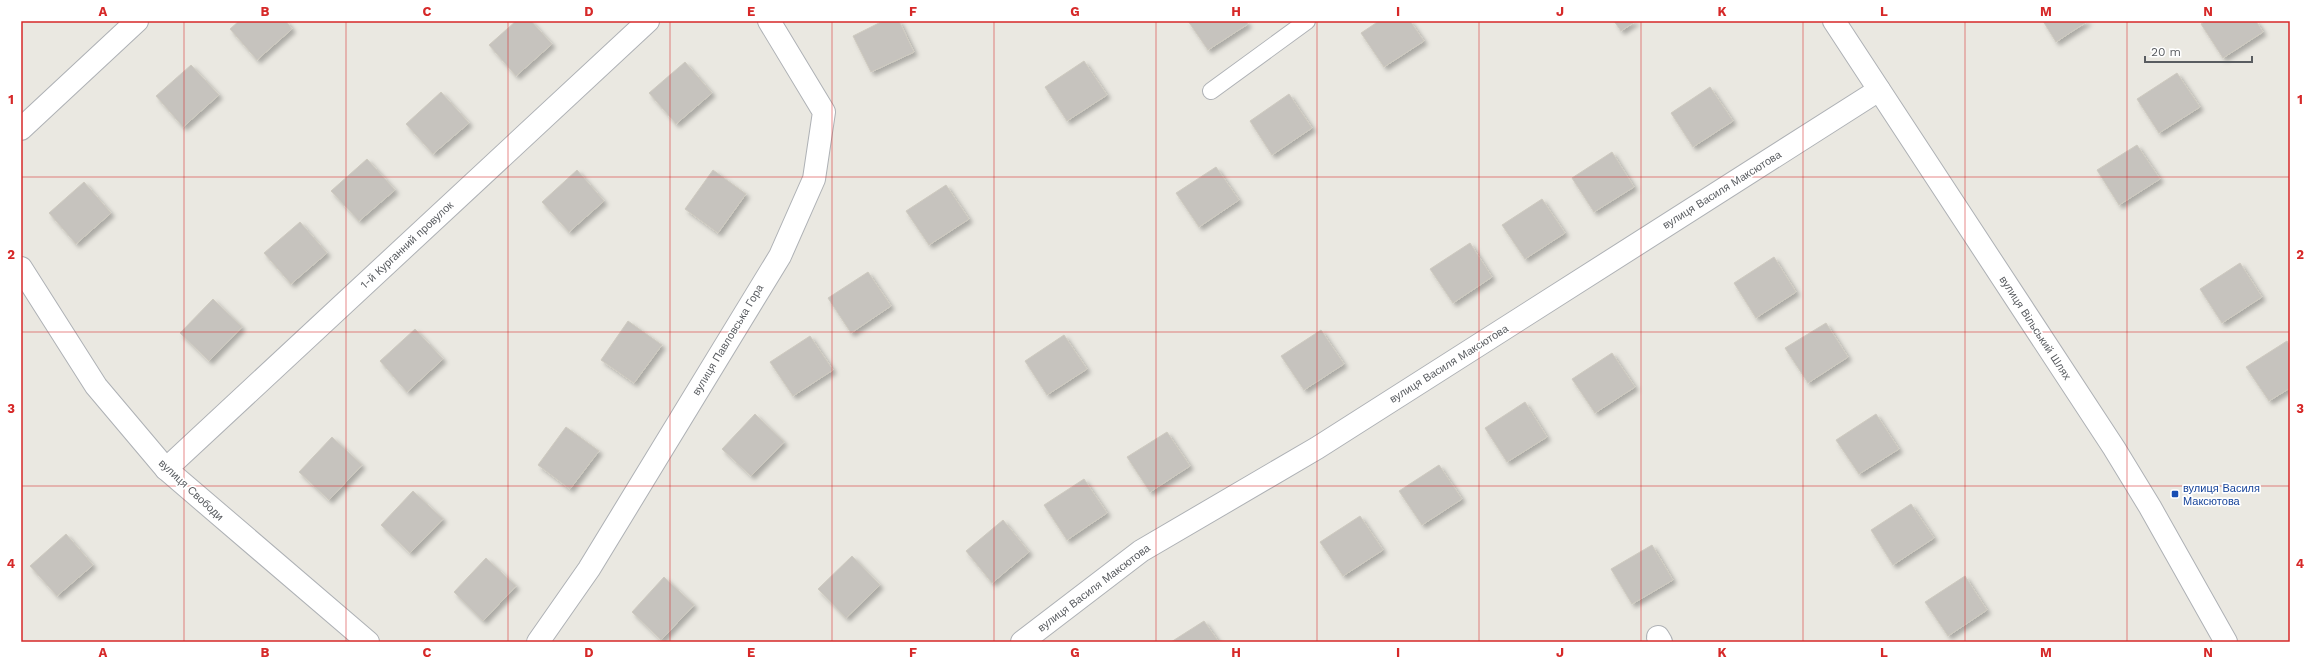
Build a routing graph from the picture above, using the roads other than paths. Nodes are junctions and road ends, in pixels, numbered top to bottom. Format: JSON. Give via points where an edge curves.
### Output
{"nodes":[{"id":1,"x":137,"y":21,"type":"edge"},
{"id":2,"x":648,"y":21,"type":"edge"},
{"id":3,"x":769,"y":21,"type":"edge"},
{"id":4,"x":1307,"y":21,"type":"edge"},
{"id":5,"x":1834,"y":21,"type":"edge"},
{"id":6,"x":1879,"y":90,"type":"junction"},
{"id":7,"x":1211,"y":91,"type":"dead end"},
{"id":8,"x":21,"y":129,"type":"edge"},
{"id":9,"x":21,"y":268,"type":"edge"},
{"id":10,"x":166,"y":469,"type":"junction"},
{"id":11,"x":368,"y":642,"type":"edge"},
{"id":12,"x":538,"y":642,"type":"edge"},
{"id":13,"x":1022,"y":642,"type":"edge"},
{"id":14,"x":2226,"y":642,"type":"edge"}],
"edges":[{"from":1,"to":8,"type":"street"},
{"from":2,"to":10,"type":"street","name":"1-й Курганний провулок"},
{"from":3,"to":12,"type":"street","name":"вулиця Павловська Гора","via":[[824,112],[814,179],[780,256],[589,569]]},
{"from":4,"to":7,"type":"lane"},
{"from":5,"to":6,"type":"street","name":"вулиця Вільський Шлях"},
{"from":6,"to":13,"type":"street","name":"вулиця Василя Максютова","via":[[1317,448],[1141,551]]},
{"from":6,"to":14,"type":"street","name":"вулиця Вільський Шлях","via":[[2122,461]]},
{"from":9,"to":10,"type":"street","name":"вулиця Свободи","via":[[96,386]]},
{"from":10,"to":11,"type":"street","name":"вулиця Свободи"}]}
